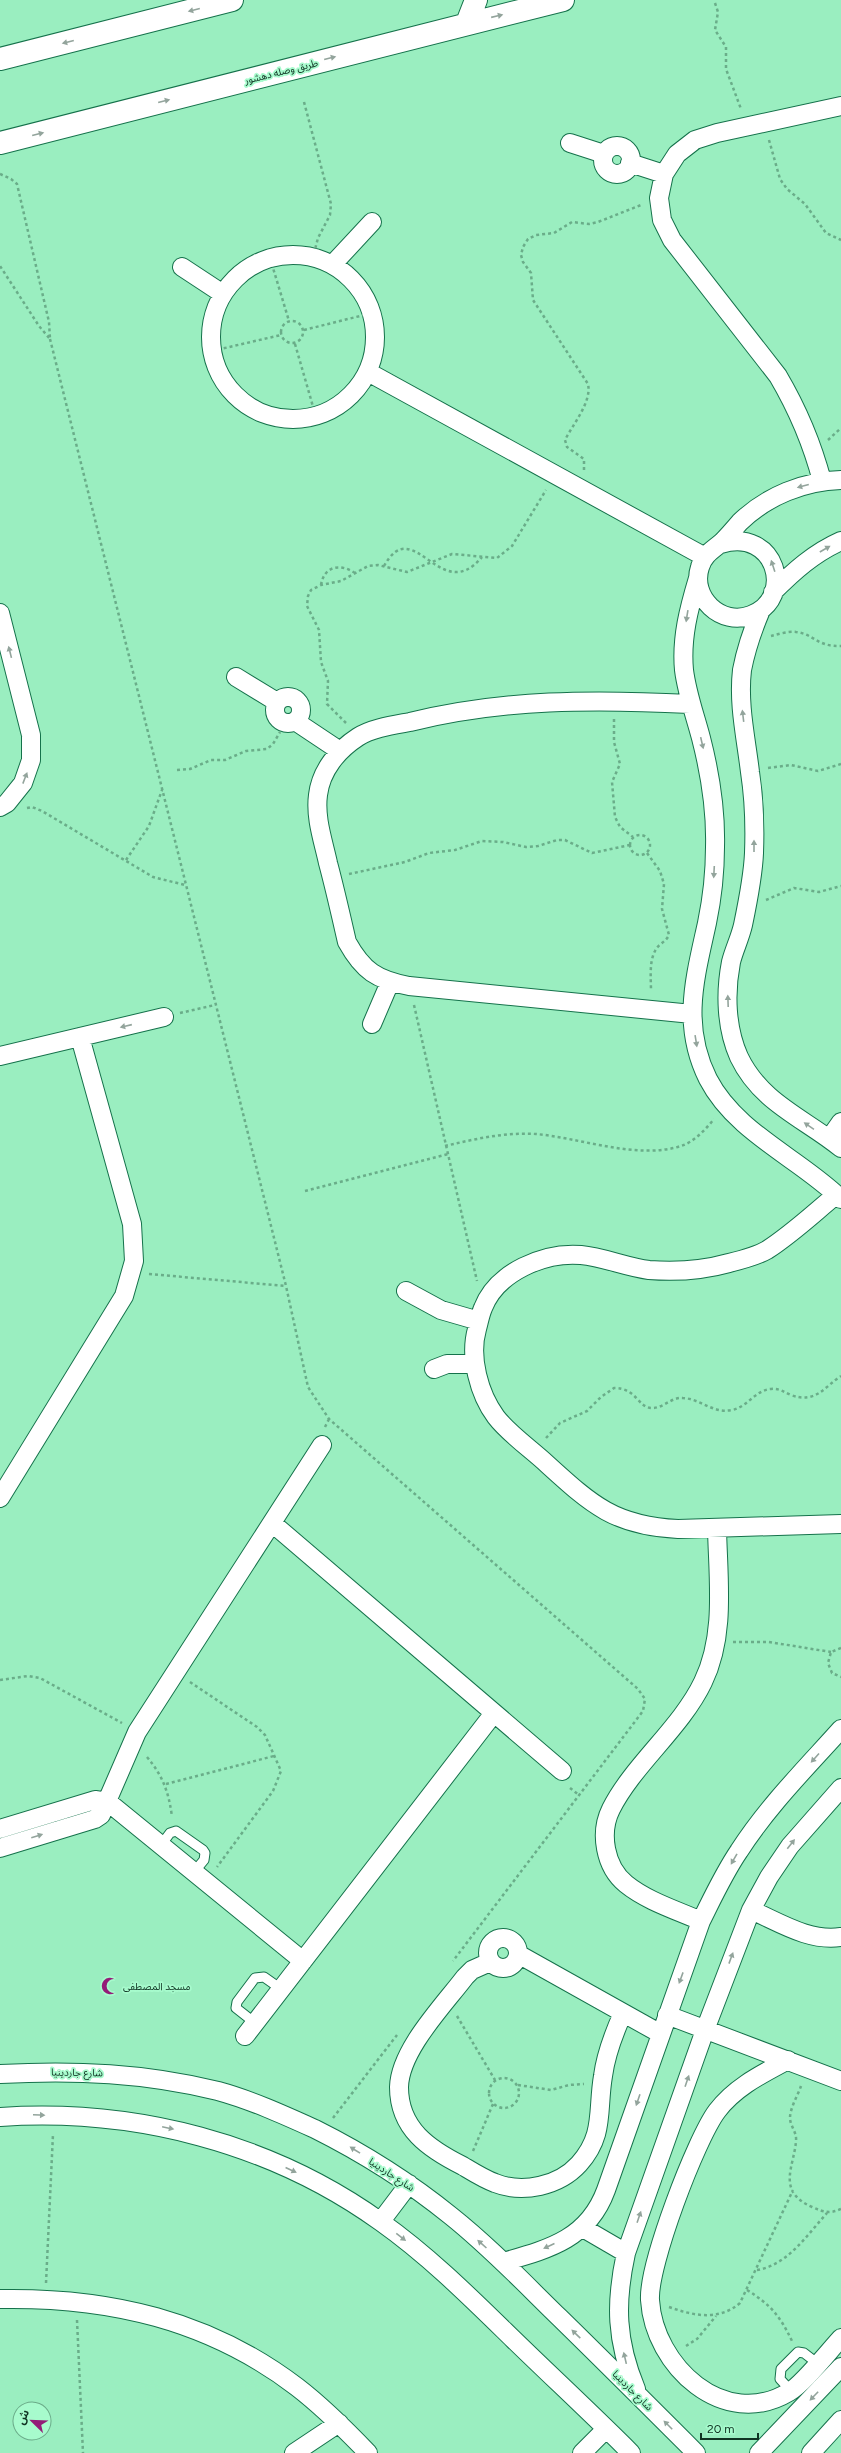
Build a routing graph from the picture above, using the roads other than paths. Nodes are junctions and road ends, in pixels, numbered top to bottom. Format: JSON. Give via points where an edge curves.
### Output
{"nodes":[{"id":1,"x":232,"y":0,"type":"edge"},
{"id":2,"x":476,"y":0,"type":"edge"},
{"id":3,"x":563,"y":0,"type":"edge"},
{"id":4,"x":467,"y":23,"type":"junction"},
{"id":5,"x":0,"y":59,"type":"edge"},
{"id":6,"x":841,"y":106,"type":"edge"},
{"id":7,"x":0,"y":143,"type":"edge"},
{"id":8,"x":570,"y":143,"type":"dead end"},
{"id":9,"x":664,"y":174,"type":"junction"},
{"id":10,"x":372,"y":222,"type":"dead end"},
{"id":11,"x":332,"y":264,"type":"junction"},
{"id":12,"x":182,"y":267,"type":"dead end"},
{"id":13,"x":223,"y":294,"type":"junction"},
{"id":14,"x":368,"y":372,"type":"junction"},
{"id":15,"x":841,"y":480,"type":"edge"},
{"id":16,"x":822,"y":481,"type":"junction"},
{"id":17,"x":841,"y":541,"type":"edge"},
{"id":18,"x":720,"y":544,"type":"junction"},
{"id":19,"x":705,"y":557,"type":"junction"},
{"id":20,"x":698,"y":578,"type":"junction"},
{"id":21,"x":773,"y":592,"type":"junction"},
{"id":22,"x":761,"y":610,"type":"junction"},
{"id":23,"x":0,"y":613,"type":"edge"},
{"id":24,"x":236,"y":677,"type":"dead end"},
{"id":25,"x":277,"y":702,"type":"junction"},
{"id":26,"x":690,"y":704,"type":"junction"},
{"id":27,"x":290,"y":721,"type":"junction"},
{"id":28,"x":340,"y":751,"type":"junction"},
{"id":29,"x":0,"y":807,"type":"edge"},
{"id":30,"x":390,"y":982,"type":"junction"},
{"id":31,"x":692,"y":1014,"type":"junction"},
{"id":32,"x":164,"y":1017,"type":"road end"},
{"id":33,"x":372,"y":1024,"type":"dead end"},
{"id":34,"x":80,"y":1037,"type":"junction"},
{"id":35,"x":0,"y":1056,"type":"edge"},
{"id":36,"x":841,"y":1122,"type":"edge"},
{"id":37,"x":835,"y":1144,"type":"edge"},
{"id":38,"x":839,"y":1197,"type":"edge"},
{"id":39,"x":406,"y":1291,"type":"dead end"},
{"id":40,"x":481,"y":1314,"type":"junction"},
{"id":41,"x":475,"y":1364,"type":"junction"},
{"id":42,"x":434,"y":1369,"type":"dead end"},
{"id":43,"x":322,"y":1445,"type":"dead end"},
{"id":44,"x":0,"y":1498,"type":"edge"},
{"id":45,"x":272,"y":1523,"type":"junction"},
{"id":46,"x":841,"y":1524,"type":"edge"},
{"id":47,"x":717,"y":1528,"type":"junction"},
{"id":48,"x":494,"y":1713,"type":"junction"},
{"id":49,"x":841,"y":1729,"type":"edge"},
{"id":50,"x":562,"y":1771,"type":"dead end"},
{"id":51,"x":841,"y":1788,"type":"edge"},
{"id":52,"x":108,"y":1802,"type":"junction"},
{"id":53,"x":0,"y":1829,"type":"edge"},
{"id":54,"x":161,"y":1845,"type":"junction"},
{"id":55,"x":0,"y":1848,"type":"edge"},
{"id":56,"x":200,"y":1877,"type":"junction"},
{"id":57,"x":751,"y":1910,"type":"junction"},
{"id":58,"x":701,"y":1921,"type":"junction"},
{"id":59,"x":841,"y":1937,"type":"edge"},
{"id":60,"x":518,"y":1954,"type":"junction"},
{"id":61,"x":303,"y":1961,"type":"junction"},
{"id":62,"x":490,"y":1962,"type":"junction"},
{"id":63,"x":281,"y":1989,"type":"junction"},
{"id":64,"x":623,"y":2013,"type":"junction"},
{"id":65,"x":667,"y":2015,"type":"junction"},
{"id":66,"x":250,"y":2030,"type":"joint"},
{"id":67,"x":705,"y":2030,"type":"junction"},
{"id":68,"x":661,"y":2034,"type":"junction"},
{"id":69,"x":788,"y":2060,"type":"junction"},
{"id":70,"x":0,"y":2074,"type":"edge"},
{"id":71,"x":841,"y":2081,"type":"edge"},
{"id":72,"x":0,"y":2117,"type":"edge"},
{"id":73,"x":409,"y":2184,"type":"junction"},
{"id":74,"x":381,"y":2222,"type":"junction"},
{"id":75,"x":583,"y":2228,"type":"junction"},
{"id":76,"x":626,"y":2253,"type":"junction"},
{"id":77,"x":503,"y":2262,"type":"junction"},
{"id":78,"x":0,"y":2299,"type":"edge"},
{"id":79,"x":841,"y":2338,"type":"edge"},
{"id":80,"x":817,"y":2363,"type":"junction"},
{"id":81,"x":841,"y":2367,"type":"edge"},
{"id":82,"x":791,"y":2391,"type":"junction"},
{"id":83,"x":638,"y":2395,"type":"junction"},
{"id":84,"x":841,"y":2420,"type":"edge"},
{"id":85,"x":339,"y":2423,"type":"junction"},
{"id":86,"x":606,"y":2429,"type":"junction"},
{"id":87,"x":629,"y":2452,"type":"edge"},
{"id":88,"x":294,"y":2453,"type":"edge"},
{"id":89,"x":368,"y":2453,"type":"edge"},
{"id":90,"x":582,"y":2453,"type":"edge"},
{"id":91,"x":696,"y":2453,"type":"edge"},
{"id":92,"x":759,"y":2453,"type":"edge"},
{"id":93,"x":811,"y":2453,"type":"edge"}],
"edges":[{"from":1,"to":5,"type":"main road","one_way":true},
{"from":2,"to":4,"type":"main road"},
{"from":4,"to":3,"type":"main road","name":"طريق وصله دهشور","one_way":true},
{"from":7,"to":4,"type":"main road","name":"طريق وصله دهشور","one_way":true},
{"from":6,"to":9,"type":"street","via":[[746,126],[695,140],[677,154]]},
{"from":8,"to":9,"type":"street","via":[[604,154],[611,148],[621,147],[628,153],[630,163]]},
{"from":9,"to":16,"type":"street","via":[[659,198],[662,220],[672,240],[778,376],[793,400],[815,453]]},
{"from":10,"to":11,"type":"street"},
{"from":11,"to":13,"type":"street","via":[[313,257],[291,254],[270,258],[252,266],[236,278]]},
{"from":11,"to":14,"type":"street","via":[[350,277],[363,293],[372,313],[376,332],[374,353]]},
{"from":12,"to":13,"type":"street"},
{"from":13,"to":14,"type":"street","via":[[211,332],[217,370],[227,388],[241,402],[258,413],[277,419],[297,420],[316,417],[338,407],[356,392]]},
{"from":14,"to":19,"type":"street"},
{"from":15,"to":16,"type":"street"},
{"from":16,"to":18,"type":"street","one_way":true,"via":[[793,489],[765,502]]},
{"from":21,"to":17,"type":"street","one_way":true,"via":[[797,568],[823,549]]},
{"from":18,"to":19,"type":"street"},
{"from":21,"to":18,"type":"street","one_way":true,"via":[[775,569],[763,550],[743,540]]},
{"from":19,"to":20,"type":"street"},
{"from":20,"to":22,"type":"street","via":[[704,599],[720,614],[741,618]]},
{"from":20,"to":26,"type":"street","one_way":true,"via":[[684,638],[684,669]]},
{"from":21,"to":22,"type":"street"},
{"from":37,"to":22,"type":"street","one_way":true,"via":[[777,1105],[755,1083],[739,1057],[730,1028],[727,997],[731,962],[748,903],[754,853],[751,774],[741,702],[742,671],[749,639]]},
{"from":29,"to":23,"type":"street","one_way":true,"via":[[8,803],[23,783],[31,760],[31,736]]},
{"from":24,"to":25,"type":"street"},
{"from":25,"to":27,"type":"street","via":[[276,714]]},
{"from":25,"to":27,"type":"street","via":[[288,696],[296,699],[302,710]]},
{"from":26,"to":28,"type":"street","via":[[613,701],[535,702],[484,707],[433,716],[360,736]]},
{"from":26,"to":31,"type":"street","one_way":true,"via":[[709,773],[714,810],[715,848],[713,885],[693,987]]},
{"from":27,"to":28,"type":"street"},
{"from":28,"to":30,"type":"street","via":[[326,770],[318,794],[317,818],[347,942],[357,960],[372,974]]},
{"from":30,"to":31,"type":"street"},
{"from":30,"to":33,"type":"street"},
{"from":31,"to":38,"type":"street","one_way":true,"via":[[696,1047],[708,1078],[726,1107]]},
{"from":32,"to":34,"type":"street","one_way":true},
{"from":34,"to":35,"type":"street"},
{"from":34,"to":44,"type":"street","via":[[132,1224],[134,1261],[124,1296]]},
{"from":36,"to":37,"type":"street"},
{"from":38,"to":40,"type":"street","via":[[766,1251],[728,1264],[689,1270],[648,1270],[580,1255],[552,1257],[524,1266],[500,1283]]},
{"from":39,"to":40,"type":"street","via":[[441,1310]]},
{"from":40,"to":41,"type":"street","via":[[475,1335]]},
{"from":41,"to":42,"type":"street","via":[[461,1362]]},
{"from":41,"to":47,"type":"street","via":[[482,1392],[496,1417],[582,1496],[603,1511],[627,1522],[652,1528]]},
{"from":43,"to":45,"type":"street"},
{"from":45,"to":48,"type":"street"},
{"from":45,"to":52,"type":"street","via":[[134,1739]]},
{"from":46,"to":47,"type":"street"},
{"from":47,"to":58,"type":"street","via":[[718,1621],[709,1669],[694,1700],[621,1793],[610,1810],[605,1829],[606,1849],[612,1867],[624,1883],[640,1894]]},
{"from":48,"to":50,"type":"street"},
{"from":48,"to":61,"type":"street"},
{"from":49,"to":58,"type":"street","one_way":true,"via":[[761,1820],[735,1858]]},
{"from":57,"to":51,"type":"street","one_way":true,"via":[[790,1846]]},
{"from":52,"to":53,"type":"street","via":[[95,1800]]},
{"from":52,"to":54,"type":"street"},
{"from":55,"to":52,"type":"street","one_way":true,"via":[[95,1819],[102,1815]]},
{"from":54,"to":56,"type":"street"},
{"from":54,"to":56,"type":"lane","via":[[173,1831],[179,1832],[205,1853]]},
{"from":56,"to":61,"type":"street"},
{"from":57,"to":59,"type":"street","via":[[810,1936],[831,1939]]},
{"from":67,"to":57,"type":"street","one_way":true},
{"from":58,"to":65,"type":"street","one_way":true},
{"from":60,"to":62,"type":"street","via":[[507,1968],[497,1968]]},
{"from":60,"to":62,"type":"street","via":[[512,1941],[498,1938],[488,1948]]},
{"from":60,"to":64,"type":"street"},
{"from":61,"to":63,"type":"street"},
{"from":62,"to":64,"type":"street","via":[[468,1973],[411,2049],[403,2067],[399,2086],[401,2106],[408,2124],[420,2140],[435,2152],[495,2184],[513,2188],[542,2185],[564,2176],[582,2160],[597,2135],[607,2055]]},
{"from":63,"to":66,"type":"street"},
{"from":63,"to":66,"type":"lane","via":[[264,1977],[255,1978],[237,2002],[236,2008]]},
{"from":64,"to":68,"type":"street"},
{"from":65,"to":67,"type":"street"},
{"from":65,"to":68,"type":"street"},
{"from":67,"to":69,"type":"street"},
{"from":76,"to":67,"type":"street","one_way":true},
{"from":68,"to":75,"type":"street","one_way":true,"via":[[601,2204]]},
{"from":69,"to":71,"type":"street"},
{"from":69,"to":82,"type":"street","via":[[737,2090],[717,2110],[702,2134],[658,2252],[652,2275],[650,2300],[654,2323],[663,2345],[676,2365],[692,2382],[732,2403],[759,2404],[773,2401]]},
{"from":73,"to":70,"type":"street","name":"شارع جاردينيا","one_way":true,"via":[[349,2146],[287,2116],[221,2092],[167,2080],[113,2073],[58,2071]]},
{"from":72,"to":74,"type":"street","one_way":true,"via":[[88,2116],[145,2123],[201,2136],[264,2157],[324,2186]]},
{"from":73,"to":74,"type":"street"},
{"from":77,"to":73,"type":"street","name":"شارع جاردينيا","one_way":true,"via":[[452,2216]]},
{"from":74,"to":86,"type":"street","one_way":true,"via":[[425,2255]]},
{"from":75,"to":76,"type":"street"},
{"from":75,"to":77,"type":"street","one_way":true,"via":[[545,2248]]},
{"from":83,"to":76,"type":"street","one_way":true,"via":[[627,2368],[618,2311]]},
{"from":83,"to":77,"type":"street","name":"شارع جاردينيا","one_way":true},
{"from":78,"to":85,"type":"street","via":[[45,2298],[76,2301],[148,2314],[200,2332],[250,2357],[296,2387]]},
{"from":79,"to":80,"type":"street"},
{"from":80,"to":82,"type":"street"},
{"from":80,"to":82,"type":"lane","via":[[802,2352],[798,2352],[781,2369],[779,2375]]},
{"from":81,"to":92,"type":"street","one_way":true},
{"from":91,"to":83,"type":"street","name":"شارع جاردينيا","one_way":true},
{"from":84,"to":93,"type":"street"},
{"from":85,"to":88,"type":"street"},
{"from":85,"to":89,"type":"street"},
{"from":86,"to":87,"type":"street"},
{"from":86,"to":90,"type":"street"}]}
